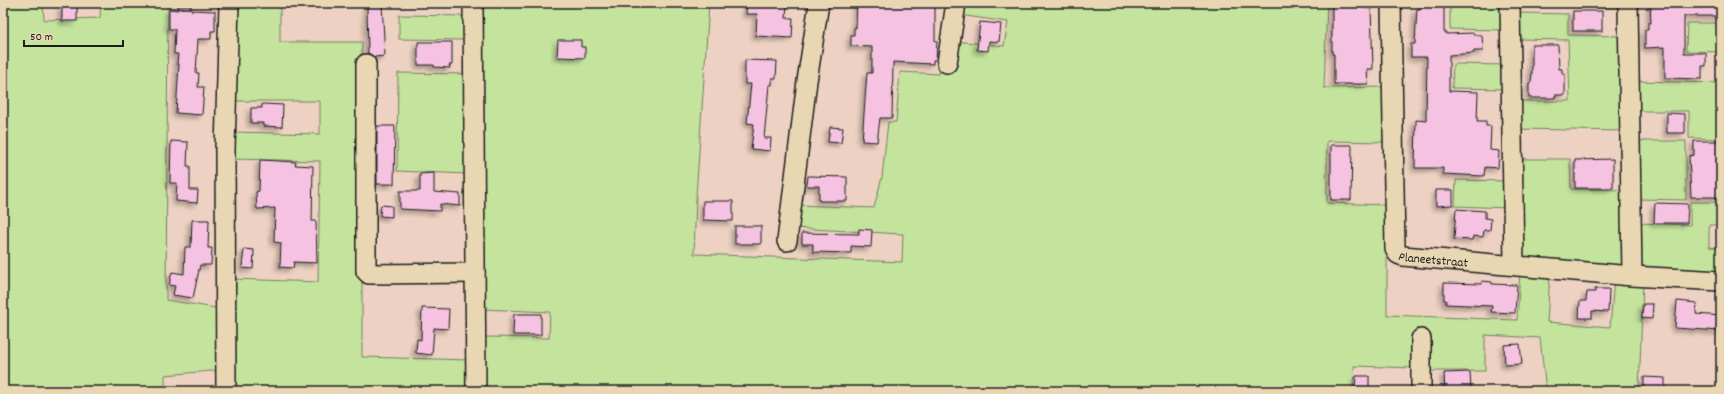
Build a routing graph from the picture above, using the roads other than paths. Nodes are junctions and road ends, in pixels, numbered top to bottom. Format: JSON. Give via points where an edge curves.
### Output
{"nodes":[{"id":1,"x":229,"y":3,"type":"edge"},
{"id":2,"x":473,"y":3,"type":"edge"},
{"id":3,"x":819,"y":3,"type":"edge"},
{"id":4,"x":956,"y":3,"type":"edge"},
{"id":5,"x":1391,"y":3,"type":"edge"},
{"id":6,"x":1510,"y":3,"type":"edge"},
{"id":7,"x":1628,"y":3,"type":"edge"},
{"id":8,"x":947,"y":63,"type":"dead end"},
{"id":9,"x":366,"y":64,"type":"dead end"},
{"id":10,"x":787,"y":241,"type":"dead end"},
{"id":11,"x":1514,"y":266,"type":"junction"},
{"id":12,"x":475,"y":273,"type":"junction"},
{"id":13,"x":1632,"y":276,"type":"junction"},
{"id":14,"x":1721,"y":281,"type":"edge"},
{"id":15,"x":1421,"y":339,"type":"dead end"},
{"id":16,"x":226,"y":391,"type":"edge"},
{"id":17,"x":476,"y":391,"type":"edge"},
{"id":18,"x":1421,"y":391,"type":"edge"}],
"edges":[{"from":1,"to":16,"type":"street","via":[[225,150]]},
{"from":2,"to":12,"type":"street"},
{"from":3,"to":10,"type":"street"},
{"from":4,"to":8,"type":"street"},
{"from":5,"to":11,"type":"street","name":"Planeetstraat","via":[[1395,249],[1403,256]]},
{"from":6,"to":11,"type":"street"},
{"from":7,"to":13,"type":"street"},
{"from":9,"to":12,"type":"street","via":[[366,271],[369,274]]},
{"from":11,"to":13,"type":"street","name":"Planeetstraat"},
{"from":12,"to":17,"type":"street"},
{"from":13,"to":14,"type":"street","name":"Planeetstraat"},
{"from":15,"to":18,"type":"street"}]}
